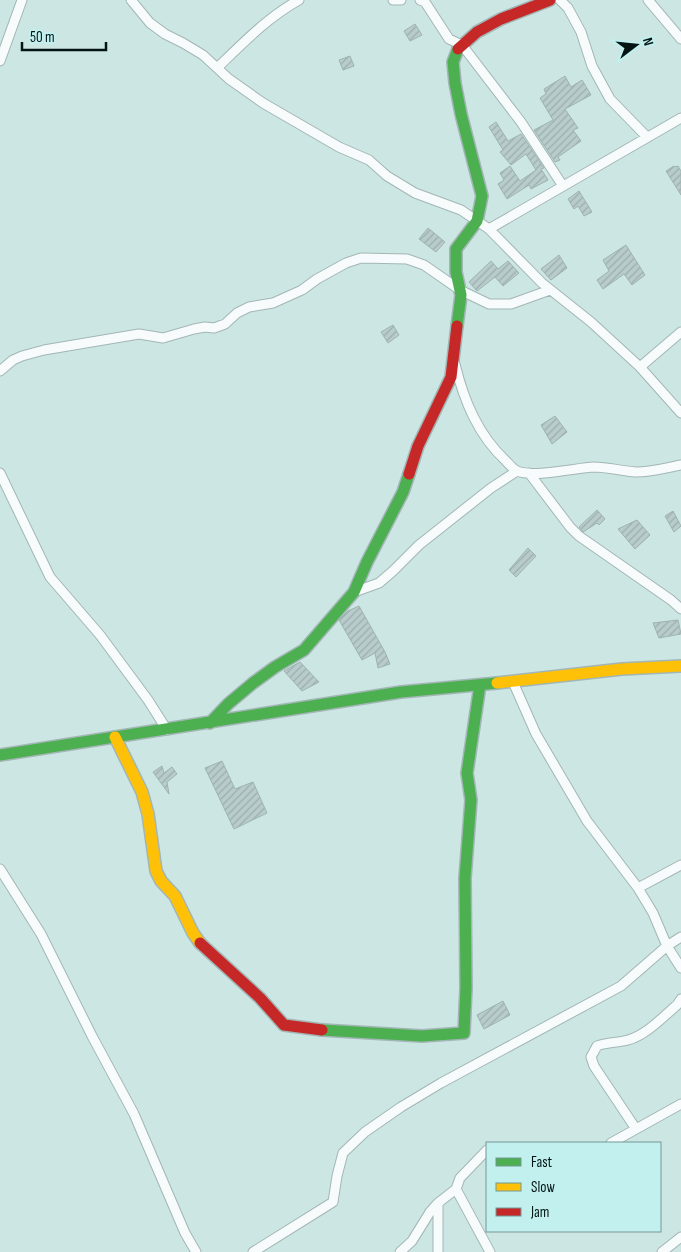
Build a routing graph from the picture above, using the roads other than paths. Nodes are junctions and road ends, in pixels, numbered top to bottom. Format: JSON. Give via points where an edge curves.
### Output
{"nodes":[{"id":1,"x":22,"y":0,"type":"edge"},
{"id":2,"x":131,"y":0,"type":"edge"},
{"id":3,"x":300,"y":0,"type":"edge"},
{"id":4,"x":393,"y":0,"type":"edge"},
{"id":5,"x":401,"y":0,"type":"edge"},
{"id":6,"x":420,"y":0,"type":"edge"},
{"id":7,"x":550,"y":0,"type":"edge"},
{"id":8,"x":560,"y":0,"type":"edge"},
{"id":9,"x":648,"y":0,"type":"edge"},
{"id":10,"x":681,"y":39,"type":"edge"},
{"id":11,"x":462,"y":45,"type":"junction"},
{"id":12,"x":0,"y":61,"type":"edge"},
{"id":13,"x":218,"y":68,"type":"junction"},
{"id":14,"x":681,"y":118,"type":"edge"},
{"id":15,"x":647,"y":137,"type":"junction"},
{"id":16,"x":563,"y":186,"type":"junction"},
{"id":17,"x":477,"y":221,"type":"junction"},
{"id":18,"x":489,"y":229,"type":"junction"},
{"id":19,"x":460,"y":290,"type":"junction"},
{"id":20,"x":550,"y":290,"type":"junction"},
{"id":21,"x":681,"y":332,"type":"edge"},
{"id":22,"x":454,"y":361,"type":"junction"},
{"id":23,"x":640,"y":367,"type":"junction"},
{"id":24,"x":0,"y":371,"type":"edge"},
{"id":25,"x":681,"y":413,"type":"edge"},
{"id":26,"x":681,"y":465,"type":"edge"},
{"id":27,"x":517,"y":471,"type":"junction"},
{"id":28,"x":0,"y":473,"type":"edge"},
{"id":29,"x":529,"y":473,"type":"junction"},
{"id":30,"x":354,"y":592,"type":"junction"},
{"id":31,"x":681,"y":609,"type":"edge"},
{"id":32,"x":681,"y":666,"type":"edge"},
{"id":33,"x":513,"y":682,"type":"junction"},
{"id":34,"x":480,"y":685,"type":"junction"},
{"id":35,"x":210,"y":723,"type":"junction"},
{"id":36,"x":167,"y":730,"type":"junction"},
{"id":37,"x":115,"y":737,"type":"junction"},
{"id":38,"x":0,"y":754,"type":"edge"},
{"id":39,"x":681,"y":866,"type":"edge"},
{"id":40,"x":0,"y":869,"type":"edge"},
{"id":41,"x":638,"y":888,"type":"junction"},
{"id":42,"x":681,"y":936,"type":"edge"},
{"id":43,"x":667,"y":946,"type":"junction"},
{"id":44,"x":681,"y":968,"type":"edge"},
{"id":45,"x":680,"y":1005,"type":"edge"},
{"id":46,"x":681,"y":1104,"type":"edge"},
{"id":47,"x":636,"y":1128,"type":"junction"},
{"id":48,"x":613,"y":1142,"type":"edge"},
{"id":49,"x":486,"y":1151,"type":"edge"},
{"id":50,"x":456,"y":1189,"type":"junction"},
{"id":51,"x":438,"y":1203,"type":"junction"},
{"id":52,"x":681,"y":1237,"type":"edge"},
{"id":53,"x":196,"y":1252,"type":"edge"},
{"id":54,"x":253,"y":1252,"type":"edge"},
{"id":55,"x":400,"y":1252,"type":"edge"},
{"id":56,"x":438,"y":1252,"type":"edge"},
{"id":57,"x":490,"y":1252,"type":"edge"},
{"id":58,"x":662,"y":1252,"type":"edge"}],
"edges":[{"from":1,"to":12,"type":"street"},
{"from":2,"to":13,"type":"street","via":[[150,23],[203,55]]},
{"from":3,"to":13,"type":"street","via":[[256,30]]},
{"from":4,"to":5,"type":"street"},
{"from":6,"to":11,"type":"street","via":[[425,2],[449,39]]},
{"from":7,"to":11,"type":"street","via":[[501,19]]},
{"from":8,"to":15,"type":"street","via":[[581,32],[592,66],[610,99]]},
{"from":9,"to":10,"type":"street"},
{"from":11,"to":16,"type":"street","via":[[521,122]]},
{"from":11,"to":17,"type":"street","via":[[456,50],[453,62],[461,114],[482,196]]},
{"from":13,"to":17,"type":"street","via":[[263,104],[339,147],[369,160],[415,193],[462,210]]},
{"from":14,"to":15,"type":"street"},
{"from":15,"to":16,"type":"street"},
{"from":16,"to":18,"type":"street"},
{"from":17,"to":18,"type":"street"},
{"from":17,"to":19,"type":"street","via":[[456,249]]},
{"from":18,"to":20,"type":"street"},
{"from":19,"to":20,"type":"street","via":[[490,304],[512,304]]},
{"from":19,"to":22,"type":"street"},
{"from":19,"to":24,"type":"street","via":[[424,265],[407,259],[361,258],[284,298],[249,307],[214,328],[194,329],[163,338],[139,334],[44,350],[13,360]]},
{"from":20,"to":23,"type":"street"},
{"from":21,"to":23,"type":"street"},
{"from":22,"to":27,"type":"street","via":[[468,406],[481,432],[493,449]]},
{"from":22,"to":30,"type":"street","via":[[452,377],[418,446],[403,492]]},
{"from":23,"to":25,"type":"street"},
{"from":26,"to":29,"type":"street","via":[[636,472],[594,467]]},
{"from":27,"to":29,"type":"street"},
{"from":27,"to":30,"type":"street","via":[[419,544],[379,583]]},
{"from":28,"to":36,"type":"street","via":[[50,577],[100,635]]},
{"from":29,"to":31,"type":"street","via":[[579,536]]},
{"from":30,"to":35,"type":"street","via":[[304,650],[253,683]]},
{"from":32,"to":33,"type":"street","via":[[622,669]]},
{"from":33,"to":34,"type":"street"},
{"from":33,"to":41,"type":"street","via":[[536,734],[587,822]]},
{"from":34,"to":35,"type":"street","via":[[401,692]]},
{"from":34,"to":37,"type":"street","via":[[467,773],[471,800],[465,878],[464,1033],[422,1036],[284,1025],[260,998],[201,944],[175,896],[161,881],[156,871],[142,792]]},
{"from":35,"to":36,"type":"street"},
{"from":36,"to":37,"type":"street"},
{"from":37,"to":38,"type":"street"},
{"from":39,"to":41,"type":"street"},
{"from":40,"to":53,"type":"street","via":[[41,934],[134,1114]]},
{"from":41,"to":43,"type":"street"},
{"from":42,"to":43,"type":"street"},
{"from":43,"to":44,"type":"street"},
{"from":43,"to":54,"type":"street","via":[[621,986],[441,1084],[365,1132],[343,1153],[333,1202]]},
{"from":45,"to":47,"type":"street","via":[[628,1040],[596,1046],[591,1056],[594,1066]]},
{"from":46,"to":47,"type":"street"},
{"from":47,"to":48,"type":"street"},
{"from":49,"to":50,"type":"street","via":[[460,1178]]},
{"from":50,"to":51,"type":"street"},
{"from":50,"to":57,"type":"street"},
{"from":51,"to":55,"type":"street","via":[[412,1241]]},
{"from":51,"to":56,"type":"street"},
{"from":52,"to":58,"type":"street"}]}
